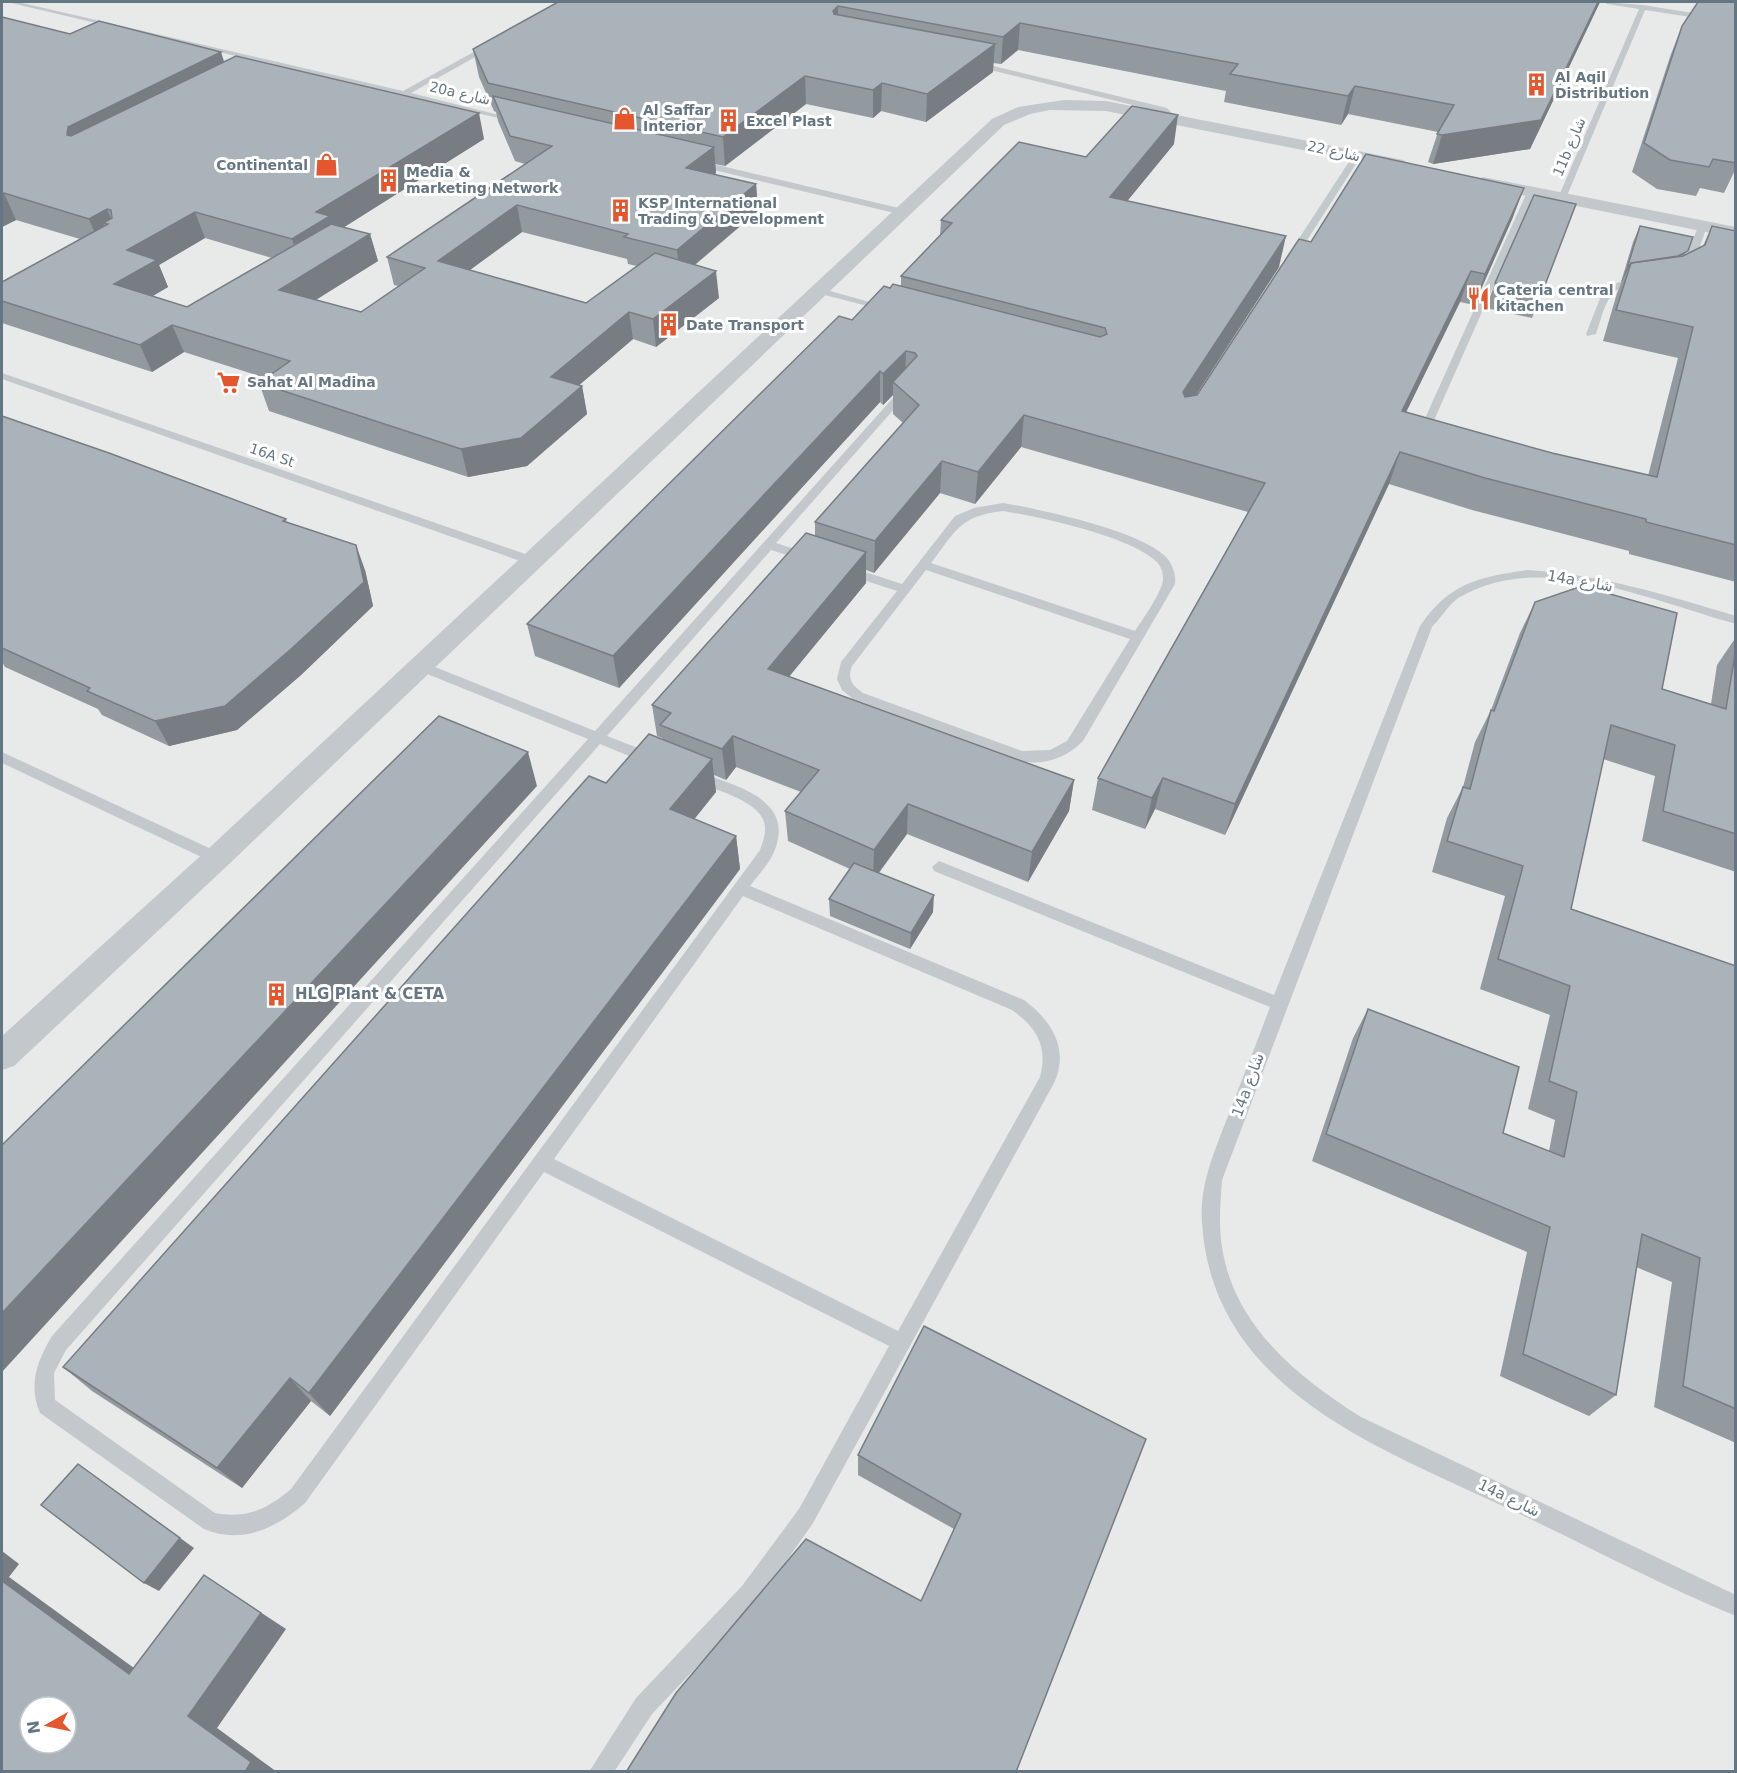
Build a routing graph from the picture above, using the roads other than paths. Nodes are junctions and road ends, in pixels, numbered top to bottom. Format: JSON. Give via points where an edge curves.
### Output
{"nodes":[{"id":1,"x":10,"y":2,"type":"edge"},
{"id":2,"x":1607,"y":2,"type":"edge"},
{"id":3,"x":1643,"y":7,"type":"junction"},
{"id":4,"x":1736,"y":22,"type":"edge"},
{"id":5,"x":496,"y":42,"type":"edge"},
{"id":6,"x":962,"y":61,"type":"edge"},
{"id":7,"x":269,"y":62,"type":"junction"},
{"id":8,"x":259,"y":68,"type":"edge"},
{"id":9,"x":404,"y":94,"type":"junction"},
{"id":10,"x":1173,"y":118,"type":"junction"},
{"id":11,"x":520,"y":122,"type":"edge"},
{"id":12,"x":1357,"y":156,"type":"junction"},
{"id":13,"x":683,"y":160,"type":"edge"},
{"id":14,"x":1415,"y":168,"type":"edge"},
{"id":15,"x":1461,"y":177,"type":"edge"},
{"id":16,"x":1531,"y":192,"type":"junction"},
{"id":17,"x":1562,"y":198,"type":"junction"},
{"id":18,"x":903,"y":212,"type":"junction"},
{"id":19,"x":1702,"y":226,"type":"junction"},
{"id":20,"x":1736,"y":233,"type":"edge"},
{"id":21,"x":1286,"y":266,"type":"edge"},
{"id":22,"x":1679,"y":277,"type":"edge"},
{"id":23,"x":1654,"y":283,"type":"edge"},
{"id":24,"x":820,"y":291,"type":"junction"},
{"id":25,"x":898,"y":311,"type":"edge"},
{"id":26,"x":1592,"y":334,"type":"dead end"},
{"id":27,"x":2,"y":376,"type":"edge"},
{"id":28,"x":909,"y":386,"type":"edge"},
{"id":29,"x":1423,"y":434,"type":"edge"},
{"id":30,"x":769,"y":545,"type":"junction"},
{"id":31,"x":815,"y":560,"type":"edge"},
{"id":32,"x":533,"y":561,"type":"junction"},
{"id":33,"x":924,"y":565,"type":"junction"},
{"id":34,"x":837,"y":568,"type":"edge"},
{"id":35,"x":906,"y":590,"type":"junction"},
{"id":36,"x":1736,"y":620,"type":"edge"},
{"id":37,"x":1138,"y":637,"type":"junction"},
{"id":38,"x":420,"y":666,"type":"junction"},
{"id":39,"x":598,"y":739,"type":"junction"},
{"id":40,"x":2,"y":757,"type":"edge"},
{"id":41,"x":663,"y":764,"type":"edge"},
{"id":42,"x":685,"y":772,"type":"edge"},
{"id":43,"x":217,"y":858,"type":"junction"},
{"id":44,"x":939,"y":867,"type":"dead end"},
{"id":45,"x":742,"y":889,"type":"junction"},
{"id":46,"x":1279,"y":1004,"type":"junction"},
{"id":47,"x":2,"y":1056,"type":"edge"},
{"id":48,"x":542,"y":1162,"type":"junction"},
{"id":49,"x":903,"y":1343,"type":"junction"},
{"id":50,"x":1736,"y":1606,"type":"edge"},
{"id":51,"x":600,"y":1772,"type":"edge"}],
"edges":[{"from":1,"to":7,"type":"lane","name":"20a شارع"},
{"from":2,"to":3,"type":"lane"},
{"from":3,"to":4,"type":"lane"},
{"from":3,"to":17,"type":"lane","name":"11b شارع"},
{"from":5,"to":9,"type":"lane"},
{"from":6,"to":10,"type":"lane","via":[[1164,110]]},
{"from":7,"to":8,"type":"lane"},
{"from":7,"to":9,"type":"lane","name":"20a شارع"},
{"from":9,"to":11,"type":"lane","name":"20a شارع"},
{"from":10,"to":12,"type":"street","name":"شارع 22"},
{"from":10,"to":18,"type":"street","name":"شارع 22","via":[[1072,104],[1028,109],[998,122]]},
{"from":12,"to":14,"type":"street","name":"شارع 22"},
{"from":12,"to":21,"type":"lane"},
{"from":13,"to":18,"type":"lane"},
{"from":15,"to":16,"type":"street"},
{"from":16,"to":17,"type":"street"},
{"from":16,"to":29,"type":"lane"},
{"from":17,"to":19,"type":"street"},
{"from":18,"to":24,"type":"street","name":"شارع 22"},
{"from":19,"to":20,"type":"street"},
{"from":19,"to":22,"type":"lane","via":[[1686,272]]},
{"from":23,"to":26,"type":"lane","via":[[1619,285],[1608,291]]},
{"from":24,"to":25,"type":"lane"},
{"from":24,"to":32,"type":"street","name":"شارع 22"},
{"from":27,"to":32,"type":"lane","name":"16A St"},
{"from":28,"to":30,"type":"lane"},
{"from":30,"to":31,"type":"lane"},
{"from":30,"to":39,"type":"lane"},
{"from":32,"to":38,"type":"street","name":"شارع 22"},
{"from":33,"to":35,"type":"lane"},
{"from":33,"to":37,"type":"lane"},
{"from":33,"to":37,"type":"lane","via":[[959,519],[990,507],[1016,508],[1140,545],[1161,558],[1170,576]]},
{"from":34,"to":35,"type":"lane"},
{"from":35,"to":37,"type":"lane","via":[[846,665],[845,685],[858,696],[1021,756],[1044,757],[1072,745]]},
{"from":36,"to":46,"type":"lane","name":"14a شارع","via":[[1564,576],[1502,576],[1453,594],[1437,608],[1426,626]]},
{"from":38,"to":39,"type":"lane"},
{"from":38,"to":43,"type":"street","name":"شارع 22"},
{"from":39,"to":41,"type":"lane"},
{"from":39,"to":48,"type":"lane","via":[[59,1344],[42,1382],[47,1406],[211,1522],[227,1527],[265,1520],[297,1496]]},
{"from":40,"to":43,"type":"lane"},
{"from":42,"to":45,"type":"lane","via":[[749,797],[772,821],[772,842]]},
{"from":43,"to":47,"type":"street","name":"شارع 22"},
{"from":44,"to":46,"type":"lane"},
{"from":45,"to":48,"type":"lane"},
{"from":45,"to":49,"type":"lane","via":[[1018,1005],[1042,1024],[1050,1037],[1053,1065],[1048,1078]]},
{"from":46,"to":50,"type":"lane","name":"14a شارع","via":[[1213,1180],[1209,1207],[1216,1266],[1227,1297],[1265,1356],[1321,1405],[1354,1424]]},
{"from":48,"to":49,"type":"lane"},
{"from":49,"to":51,"type":"lane","via":[[780,1556],[724,1623],[644,1706]]}]}
